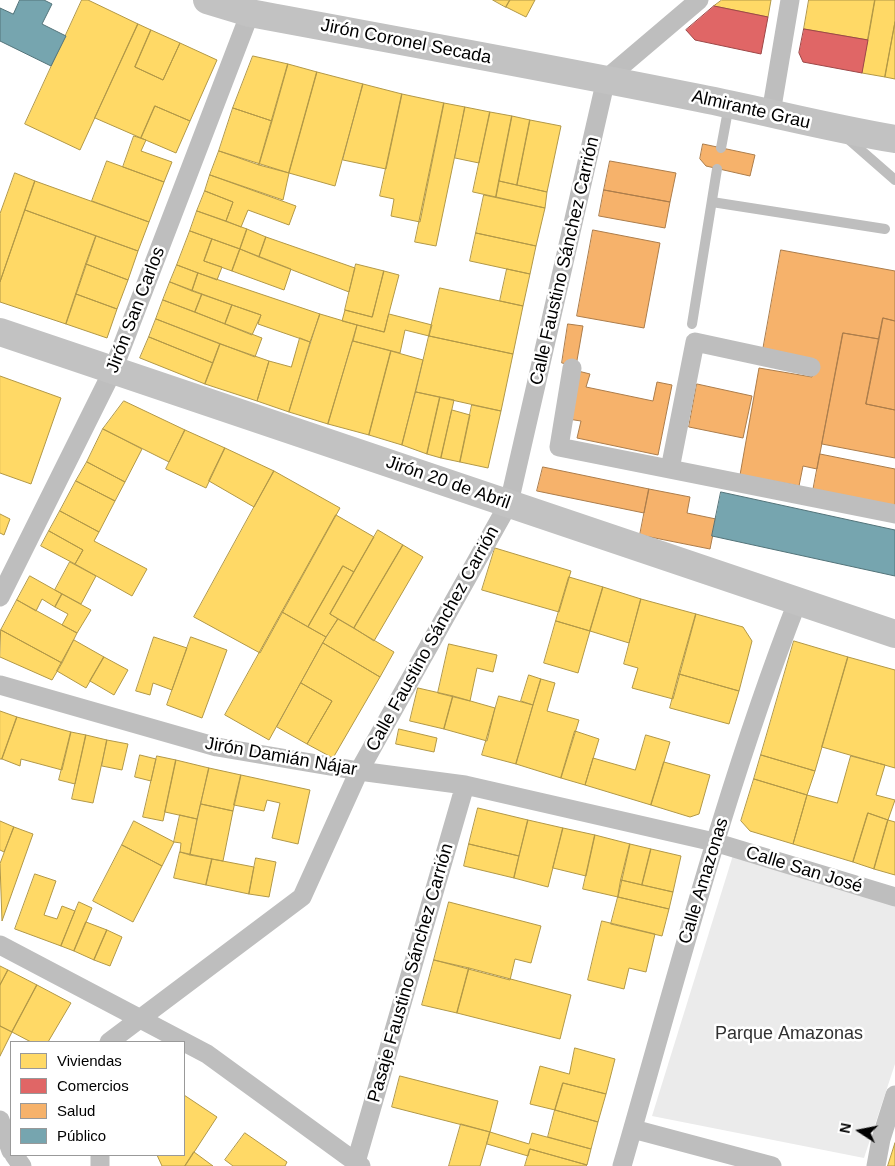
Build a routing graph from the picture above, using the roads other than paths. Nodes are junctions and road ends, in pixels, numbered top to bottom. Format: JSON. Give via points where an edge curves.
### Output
{"nodes":[{"id":1,"x":207,"y":0,"type":"edge"},
{"id":2,"x":700,"y":0,"type":"edge"},
{"id":3,"x":790,"y":0,"type":"edge"},
{"id":4,"x":250,"y":13,"type":"junction"},
{"id":5,"x":606,"y":79,"type":"junction"},
{"id":6,"x":729,"y":104,"type":"junction"},
{"id":7,"x":770,"y":112,"type":"junction"},
{"id":8,"x":836,"y":129,"type":"junction"},
{"id":9,"x":895,"y":140,"type":"edge"},
{"id":10,"x":721,"y":148,"type":"dead end"},
{"id":11,"x":718,"y":169,"type":"dead end"},
{"id":12,"x":895,"y":180,"type":"edge"},
{"id":13,"x":712,"y":202,"type":"junction"},
{"id":14,"x":885,"y":229,"type":"dead end"},
{"id":15,"x":692,"y":324,"type":"dead end"},
{"id":16,"x":0,"y":332,"type":"edge"},
{"id":17,"x":811,"y":367,"type":"dead end"},
{"id":18,"x":572,"y":368,"type":"dead end"},
{"id":19,"x":113,"y":370,"type":"junction"},
{"id":20,"x":670,"y":469,"type":"junction"},
{"id":21,"x":509,"y":503,"type":"junction"},
{"id":22,"x":895,"y":514,"type":"edge"},
{"id":23,"x":0,"y":597,"type":"edge"},
{"id":24,"x":798,"y":600,"type":"junction"},
{"id":25,"x":895,"y":634,"type":"edge"},
{"id":26,"x":0,"y":685,"type":"edge"},
{"id":27,"x":359,"y":771,"type":"junction"},
{"id":28,"x":465,"y":785,"type":"junction"},
{"id":29,"x":714,"y":842,"type":"junction"},
{"id":30,"x":895,"y":897,"type":"edge"},
{"id":31,"x":0,"y":945,"type":"edge"},
{"id":32,"x":142,"y":1019,"type":"junction"},
{"id":33,"x":110,"y":1041,"type":"edge"},
{"id":34,"x":183,"y":1041,"type":"edge"},
{"id":35,"x":185,"y":1042,"type":"edge"},
{"id":36,"x":895,"y":1095,"type":"edge"},
{"id":37,"x":10,"y":1110,"type":"edge"},
{"id":38,"x":0,"y":1118,"type":"edge"},
{"id":39,"x":632,"y":1129,"type":"junction"},
{"id":40,"x":10,"y":1148,"type":"edge"},
{"id":41,"x":359,"y":1164,"type":"edge"},
{"id":42,"x":622,"y":1166,"type":"edge"},
{"id":43,"x":772,"y":1166,"type":"edge"},
{"id":44,"x":876,"y":1166,"type":"edge"}],
"edges":[{"from":1,"to":4,"type":"main road","name":"Jirón Coronel Secada"},
{"from":2,"to":5,"type":"street"},
{"from":3,"to":7,"type":"street"},
{"from":4,"to":5,"type":"main road","name":"Jirón Coronel Secada"},
{"from":4,"to":19,"type":"street","name":"Jirón San Carlos"},
{"from":5,"to":6,"type":"main road","name":"Almirante Grau"},
{"from":5,"to":21,"type":"street","name":"Calle Faustino Sánchez Carrión"},
{"from":6,"to":7,"type":"main road","name":"Almirante Grau"},
{"from":6,"to":10,"type":"lane"},
{"from":7,"to":8,"type":"main road","name":"Almirante Grau"},
{"from":8,"to":9,"type":"main road","name":"Almirante Grau"},
{"from":8,"to":12,"type":"lane"},
{"from":11,"to":13,"type":"lane"},
{"from":13,"to":14,"type":"lane"},
{"from":13,"to":15,"type":"lane"},
{"from":16,"to":19,"type":"main road","name":"Jirón 20 de Abril"},
{"from":17,"to":20,"type":"street","via":[[695,342]]},
{"from":18,"to":20,"type":"street","via":[[559,447]]},
{"from":19,"to":21,"type":"main road","name":"Jirón 20 de Abril"},
{"from":19,"to":23,"type":"street","name":"Jirón San Carlos"},
{"from":20,"to":22,"type":"street"},
{"from":21,"to":24,"type":"main road","name":"Jirón 20 de Abril"},
{"from":21,"to":27,"type":"street","name":"Calle Faustino Sánchez Carrión"},
{"from":24,"to":25,"type":"main road","name":"Jirón 20 de Abril"},
{"from":24,"to":29,"type":"street","name":"Calle Amazonas"},
{"from":26,"to":27,"type":"street","name":"Jirón Damián Nájar","via":[[217,747]]},
{"from":27,"to":28,"type":"street","name":"Jirón Damián Nájar"},
{"from":27,"to":32,"type":"street","name":"Calle Faustino Sánchez Carrión","via":[[302,897]]},
{"from":28,"to":29,"type":"street","name":"Jirón Damián Nájar"},
{"from":28,"to":41,"type":"street","name":"Pasaje Faustino Sánchez Carrión"},
{"from":29,"to":30,"type":"street","name":"Calle San José"},
{"from":29,"to":39,"type":"street","name":"Calle Amazonas"},
{"from":31,"to":32,"type":"street"},
{"from":32,"to":33,"type":"street","name":"Calle Faustino Sánchez Carrión"},
{"from":32,"to":34,"type":"street"},
{"from":35,"to":41,"type":"street","via":[[207,1054]]},
{"from":36,"to":44,"type":"street"},
{"from":37,"to":38,"type":"street"},
{"from":38,"to":40,"type":"street"},
{"from":39,"to":42,"type":"street","name":"Calle Amazonas"},
{"from":39,"to":43,"type":"street"}]}
